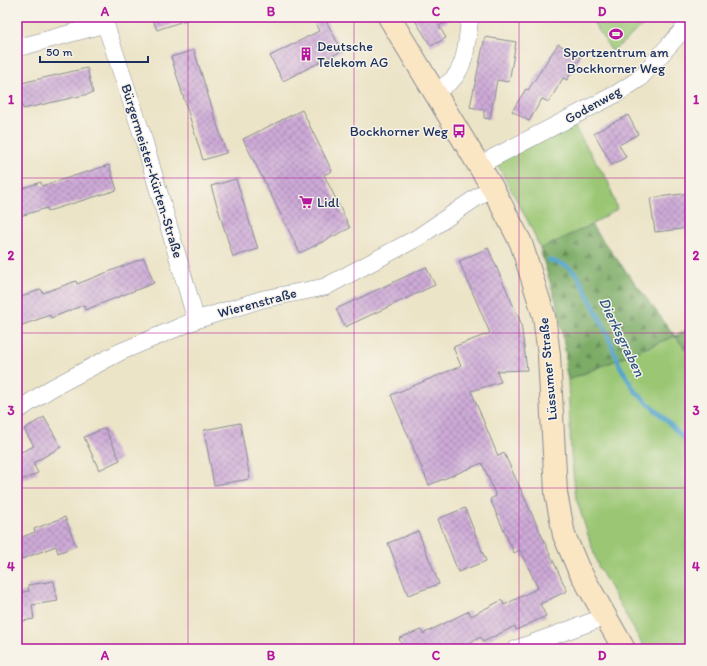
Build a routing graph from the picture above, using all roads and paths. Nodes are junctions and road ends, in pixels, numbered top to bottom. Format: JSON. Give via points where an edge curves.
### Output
{"nodes":[{"id":1,"x":389,"y":17,"type":"edge"},
{"id":2,"x":470,"y":17,"type":"edge"},
{"id":3,"x":104,"y":20,"type":"edge"},
{"id":4,"x":690,"y":22,"type":"edge"},
{"id":5,"x":17,"y":48,"type":"edge"},
{"id":6,"x":435,"y":92,"type":"junction"},
{"id":7,"x":479,"y":165,"type":"junction"},
{"id":8,"x":492,"y":187,"type":"junction"},
{"id":9,"x":196,"y":320,"type":"junction"},
{"id":10,"x":17,"y":411,"type":"edge"},
{"id":11,"x":605,"y":617,"type":"junction"},
{"id":12,"x":516,"y":649,"type":"edge"},
{"id":13,"x":624,"y":649,"type":"edge"}],
"edges":[{"from":1,"to":6,"type":"main road","name":"Lüssumer Straße"},
{"from":2,"to":6,"type":"street","via":[[459,71],[452,80]]},
{"from":3,"to":5,"type":"street","name":"Bürgermeister-Kürten-Straße"},
{"from":3,"to":9,"type":"street","name":"Bürgermeister-Kürten-Straße","via":[[142,134]]},
{"from":4,"to":7,"type":"street","name":"Godenweg","via":[[639,79],[616,94]]},
{"from":6,"to":7,"type":"main road","name":"Lüssumer Straße"},
{"from":7,"to":8,"type":"main road","name":"Lüssumer Straße"},
{"from":8,"to":9,"type":"street","name":"Wierenstraße","via":[[416,238],[325,287],[263,299]]},
{"from":8,"to":11,"type":"main road","name":"Lüssumer Straße","via":[[521,243],[544,316],[549,356],[556,493],[564,535],[578,568]]},
{"from":9,"to":10,"type":"street","name":"Wierenstraße","via":[[120,352],[50,389]]},
{"from":11,"to":12,"type":"street"},
{"from":11,"to":13,"type":"main road","name":"Lüssumer Straße"}]}
